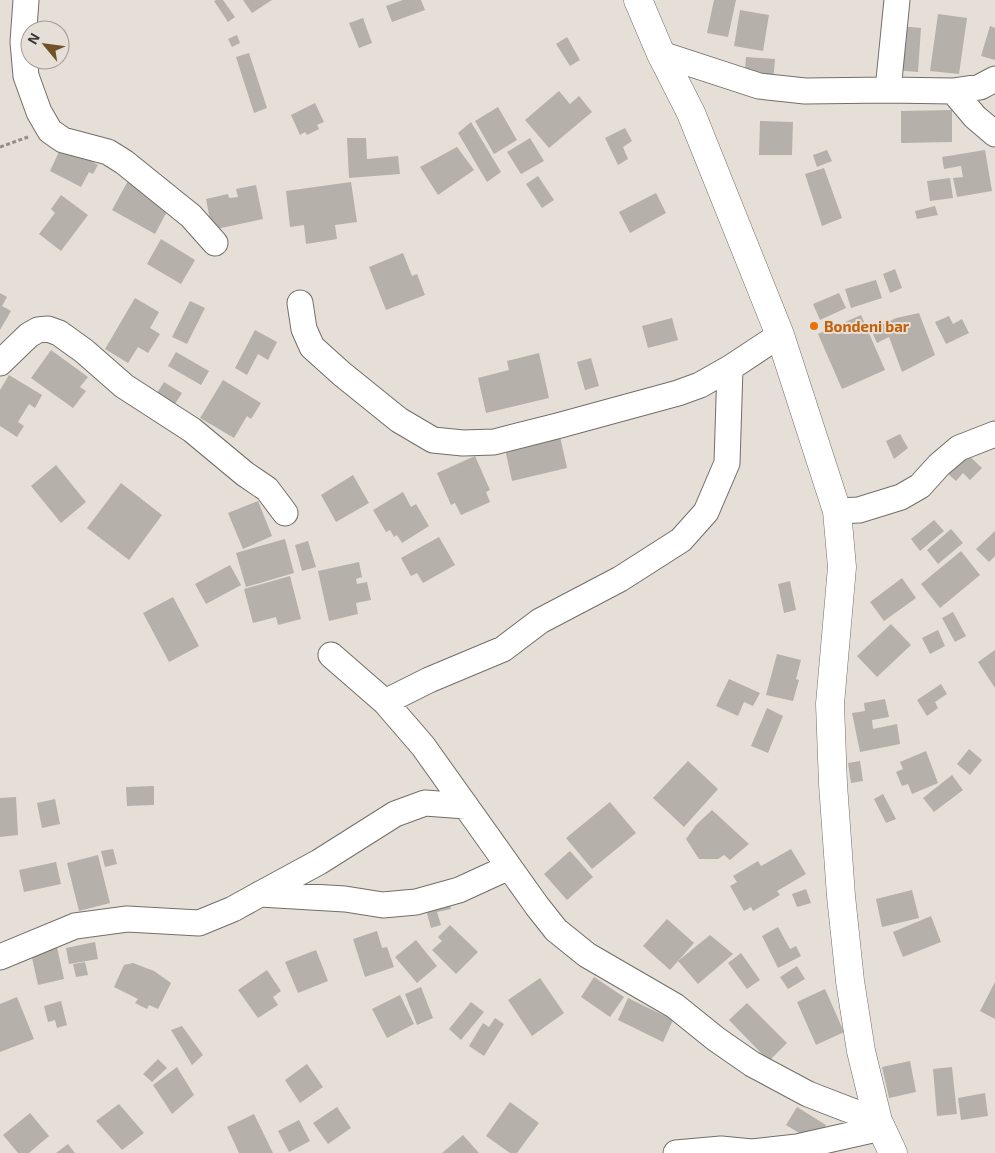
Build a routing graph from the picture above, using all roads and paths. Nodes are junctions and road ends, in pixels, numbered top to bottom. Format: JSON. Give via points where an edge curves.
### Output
{"nodes":[{"id":1,"x":26,"y":0,"type":"edge"},
{"id":2,"x":638,"y":0,"type":"edge"},
{"id":3,"x":897,"y":0,"type":"edge"},
{"id":4,"x":662,"y":54,"type":"junction"},
{"id":5,"x":995,"y":79,"type":"edge"},
{"id":6,"x":888,"y":90,"type":"junction"},
{"id":7,"x":953,"y":91,"type":"junction"},
{"id":8,"x":50,"y":131,"type":"junction"},
{"id":9,"x":995,"y":134,"type":"edge"},
{"id":10,"x":0,"y":148,"type":"edge"},
{"id":11,"x":215,"y":242,"type":"dead end"},
{"id":12,"x":300,"y":303,"type":"dead end"},
{"id":13,"x":780,"y":335,"type":"junction"},
{"id":14,"x":0,"y":363,"type":"edge"},
{"id":15,"x":730,"y":368,"type":"junction"},
{"id":16,"x":995,"y":434,"type":"edge"},
{"id":17,"x":837,"y":511,"type":"junction"},
{"id":18,"x":285,"y":513,"type":"dead end"},
{"id":19,"x":331,"y":655,"type":"dead end"},
{"id":20,"x":385,"y":702,"type":"junction"},
{"id":21,"x":466,"y":806,"type":"junction"},
{"id":22,"x":509,"y":867,"type":"junction"},
{"id":23,"x":260,"y":894,"type":"junction"},
{"id":24,"x":0,"y":957,"type":"edge"},
{"id":25,"x":880,"y":1125,"type":"junction"},
{"id":26,"x":676,"y":1153,"type":"edge"},
{"id":27,"x":893,"y":1153,"type":"edge"}],
"edges":[{"from":1,"to":8,"type":"street","via":[[23,42],[26,76]]},
{"from":2,"to":4,"type":"street"},
{"from":3,"to":6,"type":"street"},
{"from":4,"to":6,"type":"street","via":[[759,86],[805,92]]},
{"from":4,"to":13,"type":"street","via":[[691,113]]},
{"from":5,"to":7,"type":"street","via":[[980,87]]},
{"from":6,"to":7,"type":"street"},
{"from":7,"to":9,"type":"street"},
{"from":8,"to":10,"type":"path"},
{"from":8,"to":11,"type":"street","via":[[63,140],[108,152],[124,162],[191,216]]},
{"from":12,"to":15,"type":"street","via":[[304,329],[312,347],[399,420],[433,440],[463,444],[494,442],[678,392],[700,385]]},
{"from":13,"to":15,"type":"street"},
{"from":13,"to":17,"type":"street"},
{"from":14,"to":18,"type":"street","via":[[28,335],[48,329],[59,333],[124,386],[192,430],[267,489]]},
{"from":15,"to":20,"type":"street","via":[[727,462],[706,512],[681,540],[620,579],[540,621],[503,649]]},
{"from":16,"to":17,"type":"street","via":[[959,448],[920,486],[901,497],[859,510]]},
{"from":17,"to":25,"type":"street","via":[[842,567],[830,704],[833,793],[850,980],[861,1050]]},
{"from":19,"to":20,"type":"street"},
{"from":20,"to":21,"type":"street","via":[[423,746]]},
{"from":21,"to":22,"type":"street"},
{"from":21,"to":23,"type":"street","via":[[425,803],[394,814],[319,862]]},
{"from":22,"to":23,"type":"street","via":[[459,890],[416,902],[383,905]]},
{"from":22,"to":25,"type":"street","via":[[556,930],[587,955],[675,1006],[752,1064],[808,1094]]},
{"from":23,"to":24,"type":"street","via":[[199,923],[127,919],[76,926]]},
{"from":25,"to":26,"type":"street","via":[[798,1147],[752,1152],[721,1149]]},
{"from":25,"to":27,"type":"street"}]}
